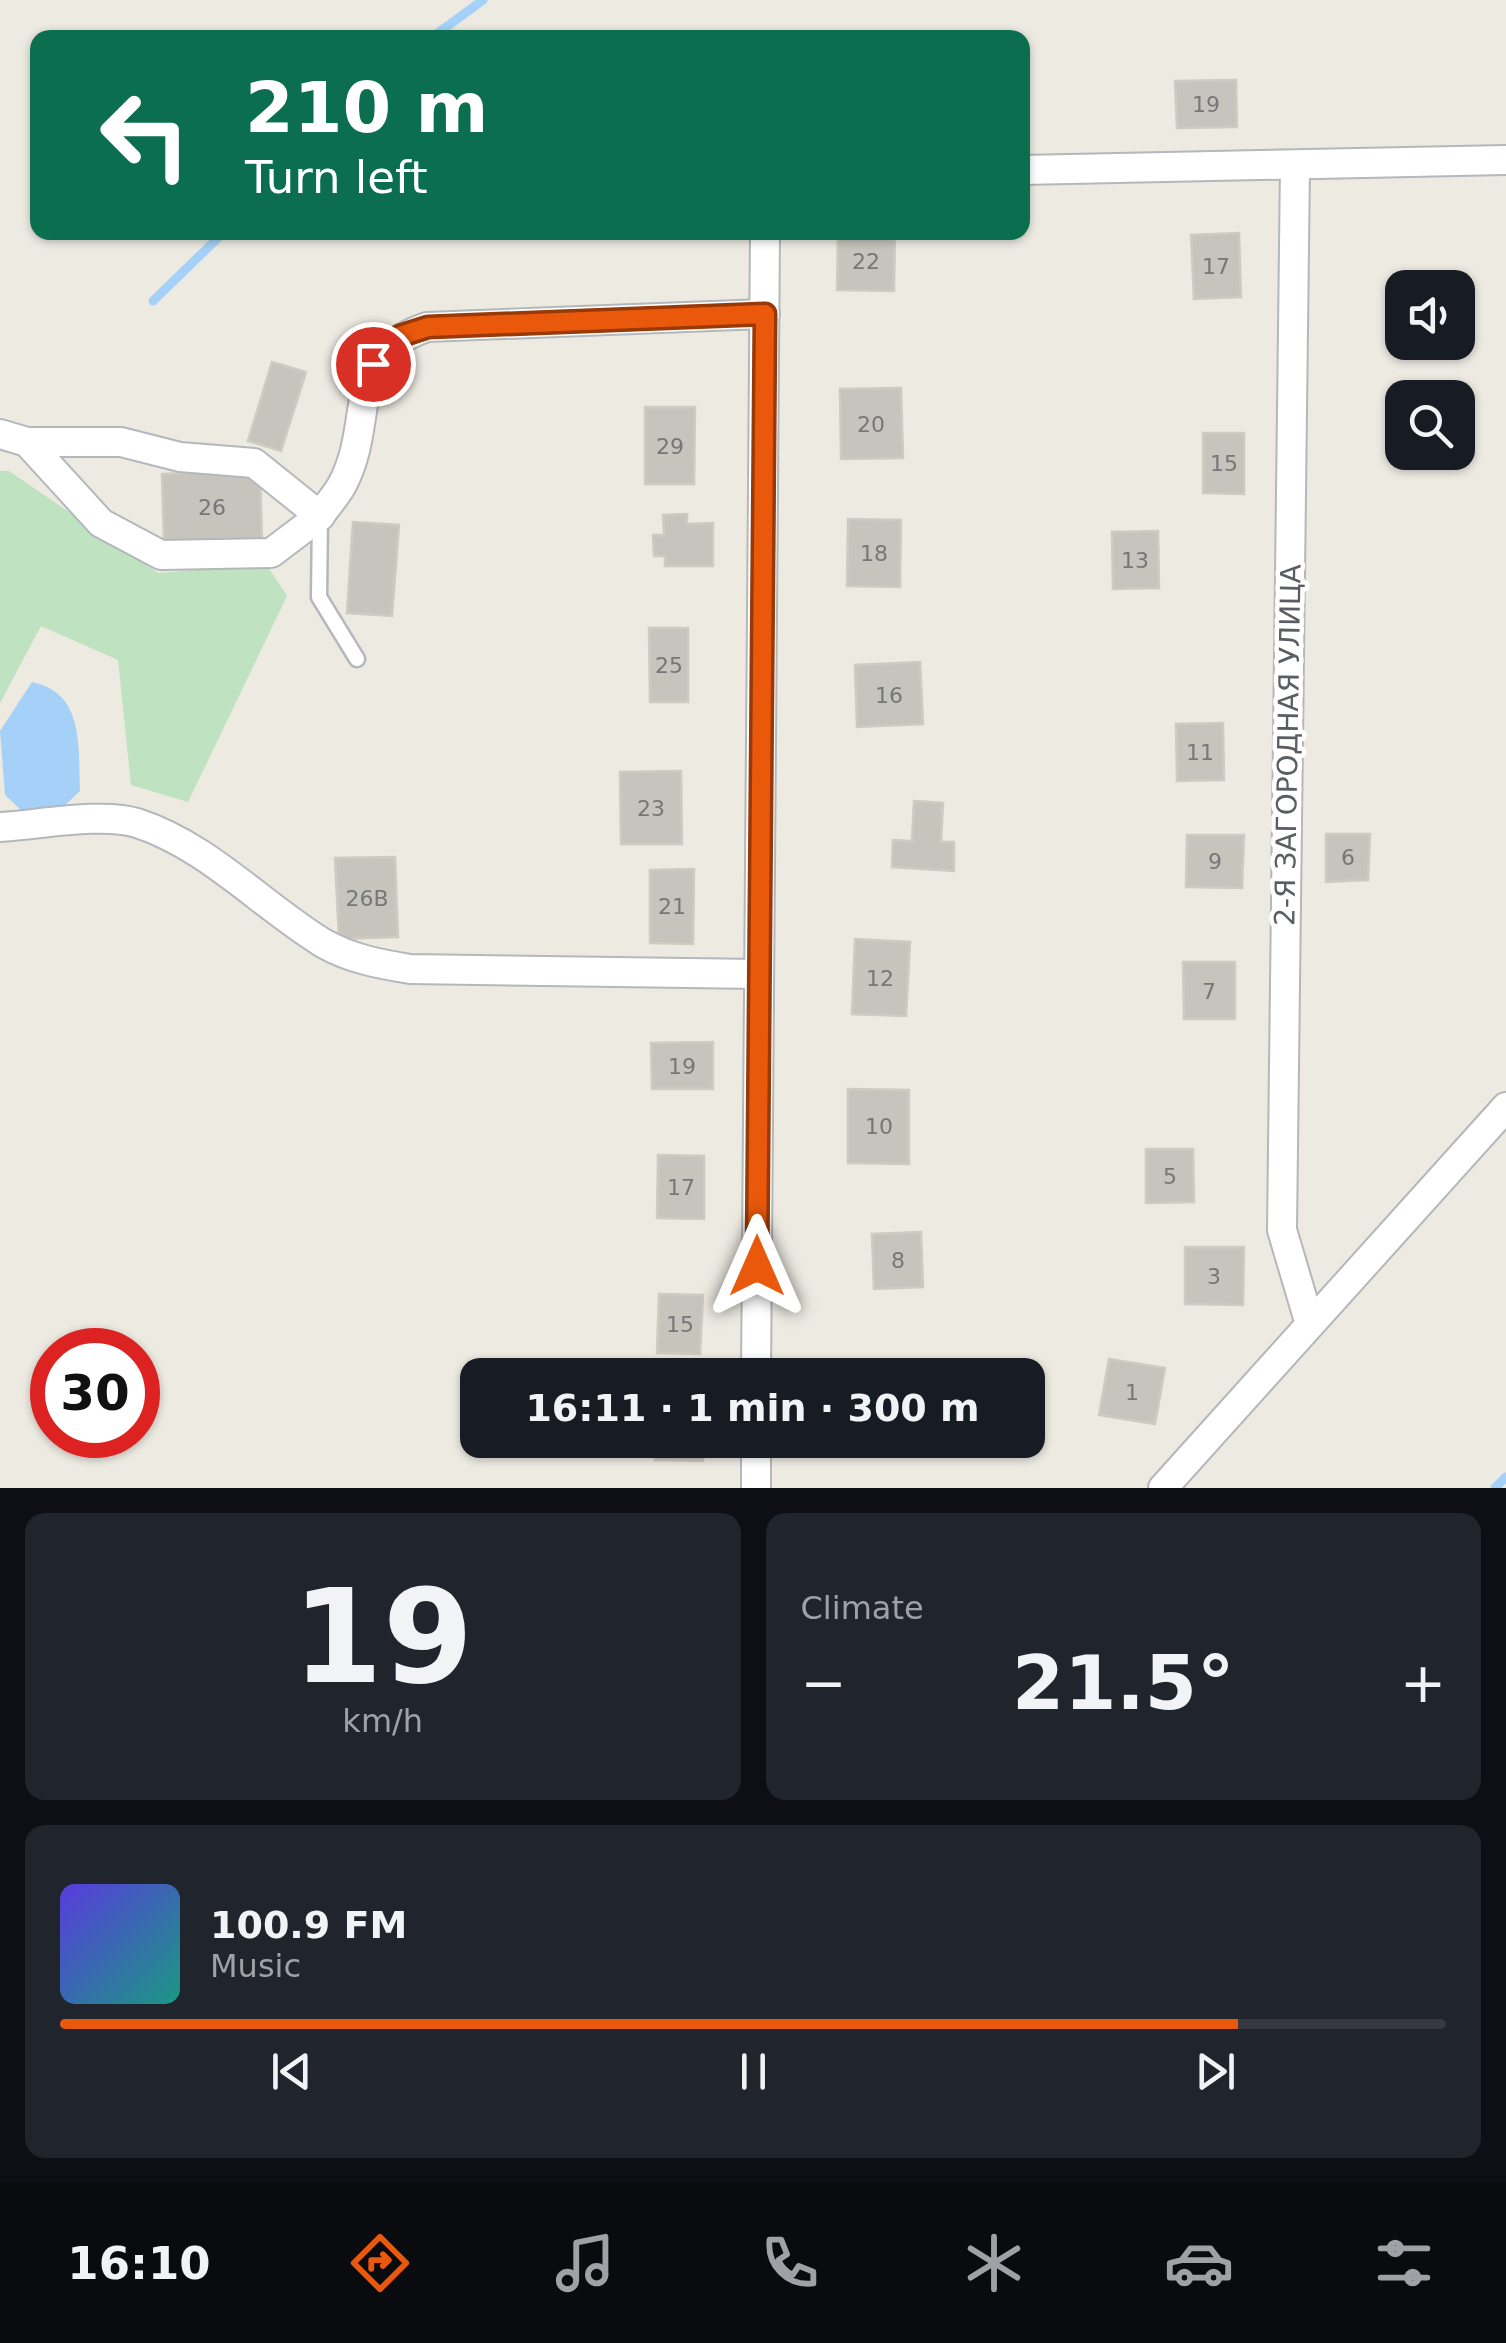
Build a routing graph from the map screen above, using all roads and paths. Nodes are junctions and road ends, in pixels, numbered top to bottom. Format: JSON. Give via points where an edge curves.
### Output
{"nodes":[{"id":1,"x":1506,"y":160,"type":"edge"},
{"id":2,"x":1295,"y":165,"type":"junction"},
{"id":3,"x":1030,"y":170,"type":"edge"},
{"id":4,"x":765,"y":240,"type":"edge"},
{"id":5,"x":765,"y":314,"type":"junction"},
{"id":6,"x":13,"y":438,"type":"edge"},
{"id":7,"x":320,"y":516,"type":"junction"},
{"id":8,"x":356,"y":659,"type":"dead end"},
{"id":9,"x":0,"y":828,"type":"edge"},
{"id":10,"x":759,"y":974,"type":"junction"},
{"id":11,"x":1506,"y":1106,"type":"edge"},
{"id":12,"x":1309,"y":1321,"type":"junction"},
{"id":13,"x":756,"y":1358,"type":"edge"},
{"id":14,"x":756,"y":1458,"type":"edge"},
{"id":15,"x":756,"y":1488,"type":"edge"},
{"id":16,"x":1163,"y":1488,"type":"edge"}],
"edges":[{"from":1,"to":2,"type":"street"},
{"from":2,"to":3,"type":"street"},
{"from":2,"to":12,"type":"street","name":"2-Я ЗАГОРОДНАЯ УЛИЦА","via":[[1282,1230]]},
{"from":4,"to":5,"type":"street"},
{"from":5,"to":7,"type":"street","via":[[428,327],[400,336],[373,364],[344,482]]},
{"from":5,"to":10,"type":"street"},
{"from":6,"to":7,"type":"street","via":[[121,442],[180,457],[254,463]]},
{"from":6,"to":7,"type":"street","via":[[101,523],[161,555],[271,553]]},
{"from":7,"to":8,"type":"lane","via":[[319,598]]},
{"from":9,"to":10,"type":"street","via":[[136,822],[249,887],[322,942],[371,963]]},
{"from":10,"to":13,"type":"street"},
{"from":11,"to":12,"type":"street"},
{"from":12,"to":16,"type":"street"},
{"from":14,"to":15,"type":"street"}]}
